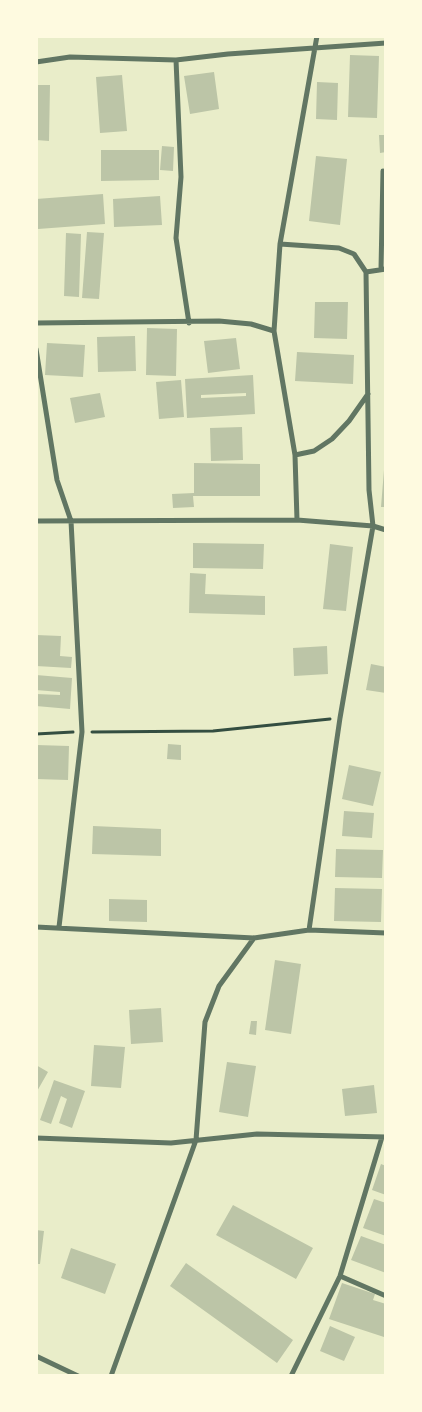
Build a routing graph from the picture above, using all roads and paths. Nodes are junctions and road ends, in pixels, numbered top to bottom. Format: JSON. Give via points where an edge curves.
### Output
{"nodes":[{"id":1,"x":317,"y":36,"type":"edge"},
{"id":2,"x":386,"y":43,"type":"edge"},
{"id":3,"x":316,"y":48,"type":"junction"},
{"id":4,"x":176,"y":60,"type":"junction"},
{"id":5,"x":36,"y":62,"type":"edge"},
{"id":6,"x":383,"y":171,"type":"dead end"},
{"id":7,"x":280,"y":244,"type":"junction"},
{"id":8,"x":384,"y":269,"type":"edge"},
{"id":9,"x":366,"y":272,"type":"junction"},
{"id":10,"x":36,"y":323,"type":"edge"},
{"id":11,"x":189,"y":323,"type":"junction"},
{"id":12,"x":274,"y":331,"type":"junction"},
{"id":13,"x":36,"y":349,"type":"edge"},
{"id":14,"x":369,"y":394,"type":"junction"},
{"id":15,"x":295,"y":455,"type":"junction"},
{"id":16,"x":297,"y":520,"type":"junction"},
{"id":17,"x":36,"y":521,"type":"edge"},
{"id":18,"x":71,"y":521,"type":"junction"},
{"id":19,"x":373,"y":526,"type":"junction"},
{"id":20,"x":386,"y":530,"type":"edge"},
{"id":21,"x":340,"y":718,"type":"junction"},
{"id":22,"x":82,"y":732,"type":"junction"},
{"id":23,"x":36,"y":734,"type":"edge"},
{"id":24,"x":36,"y":927,"type":"edge"},
{"id":25,"x":59,"y":928,"type":"junction"},
{"id":26,"x":309,"y":930,"type":"junction"},
{"id":27,"x":386,"y":932,"type":"edge"},
{"id":28,"x":254,"y":938,"type":"junction"},
{"id":29,"x":384,"y":1137,"type":"edge"},
{"id":30,"x":36,"y":1138,"type":"edge"},
{"id":31,"x":196,"y":1140,"type":"junction"},
{"id":32,"x":340,"y":1276,"type":"junction"},
{"id":33,"x":386,"y":1296,"type":"edge"},
{"id":34,"x":36,"y":1356,"type":"edge"},
{"id":35,"x":78,"y":1376,"type":"edge"},
{"id":36,"x":111,"y":1376,"type":"edge"},
{"id":37,"x":291,"y":1376,"type":"edge"}],
"edges":[{"from":1,"to":3,"type":"street"},
{"from":2,"to":3,"type":"street"},
{"from":3,"to":4,"type":"street"},
{"from":3,"to":7,"type":"street"},
{"from":4,"to":5,"type":"street","via":[[70,57]]},
{"from":4,"to":11,"type":"street","via":[[181,177],[176,238]]},
{"from":6,"to":8,"type":"street"},
{"from":7,"to":9,"type":"street","via":[[339,248],[354,254]]},
{"from":7,"to":12,"type":"street"},
{"from":8,"to":9,"type":"street"},
{"from":9,"to":14,"type":"street"},
{"from":10,"to":11,"type":"street"},
{"from":11,"to":12,"type":"street","via":[[251,324]]},
{"from":12,"to":15,"type":"street"},
{"from":13,"to":18,"type":"street","via":[[56,480]]},
{"from":14,"to":15,"type":"street","via":[[332,439],[314,452]]},
{"from":14,"to":19,"type":"street","via":[[369,490]]},
{"from":15,"to":16,"type":"street"},
{"from":16,"to":18,"type":"street"},
{"from":16,"to":19,"type":"street"},
{"from":17,"to":18,"type":"street"},
{"from":18,"to":22,"type":"street"},
{"from":19,"to":20,"type":"street"},
{"from":19,"to":21,"type":"street"},
{"from":21,"to":22,"type":"path","via":[[213,731]]},
{"from":21,"to":26,"type":"street"},
{"from":22,"to":23,"type":"path"},
{"from":22,"to":25,"type":"street"},
{"from":24,"to":25,"type":"street"},
{"from":25,"to":28,"type":"street"},
{"from":26,"to":27,"type":"street"},
{"from":26,"to":28,"type":"street"},
{"from":28,"to":31,"type":"street","via":[[219,986],[205,1022]]},
{"from":29,"to":31,"type":"street","via":[[256,1134]]},
{"from":29,"to":32,"type":"street"},
{"from":30,"to":31,"type":"street","via":[[171,1143]]},
{"from":31,"to":36,"type":"street"},
{"from":32,"to":33,"type":"street"},
{"from":32,"to":37,"type":"street"},
{"from":34,"to":35,"type":"street"}]}
